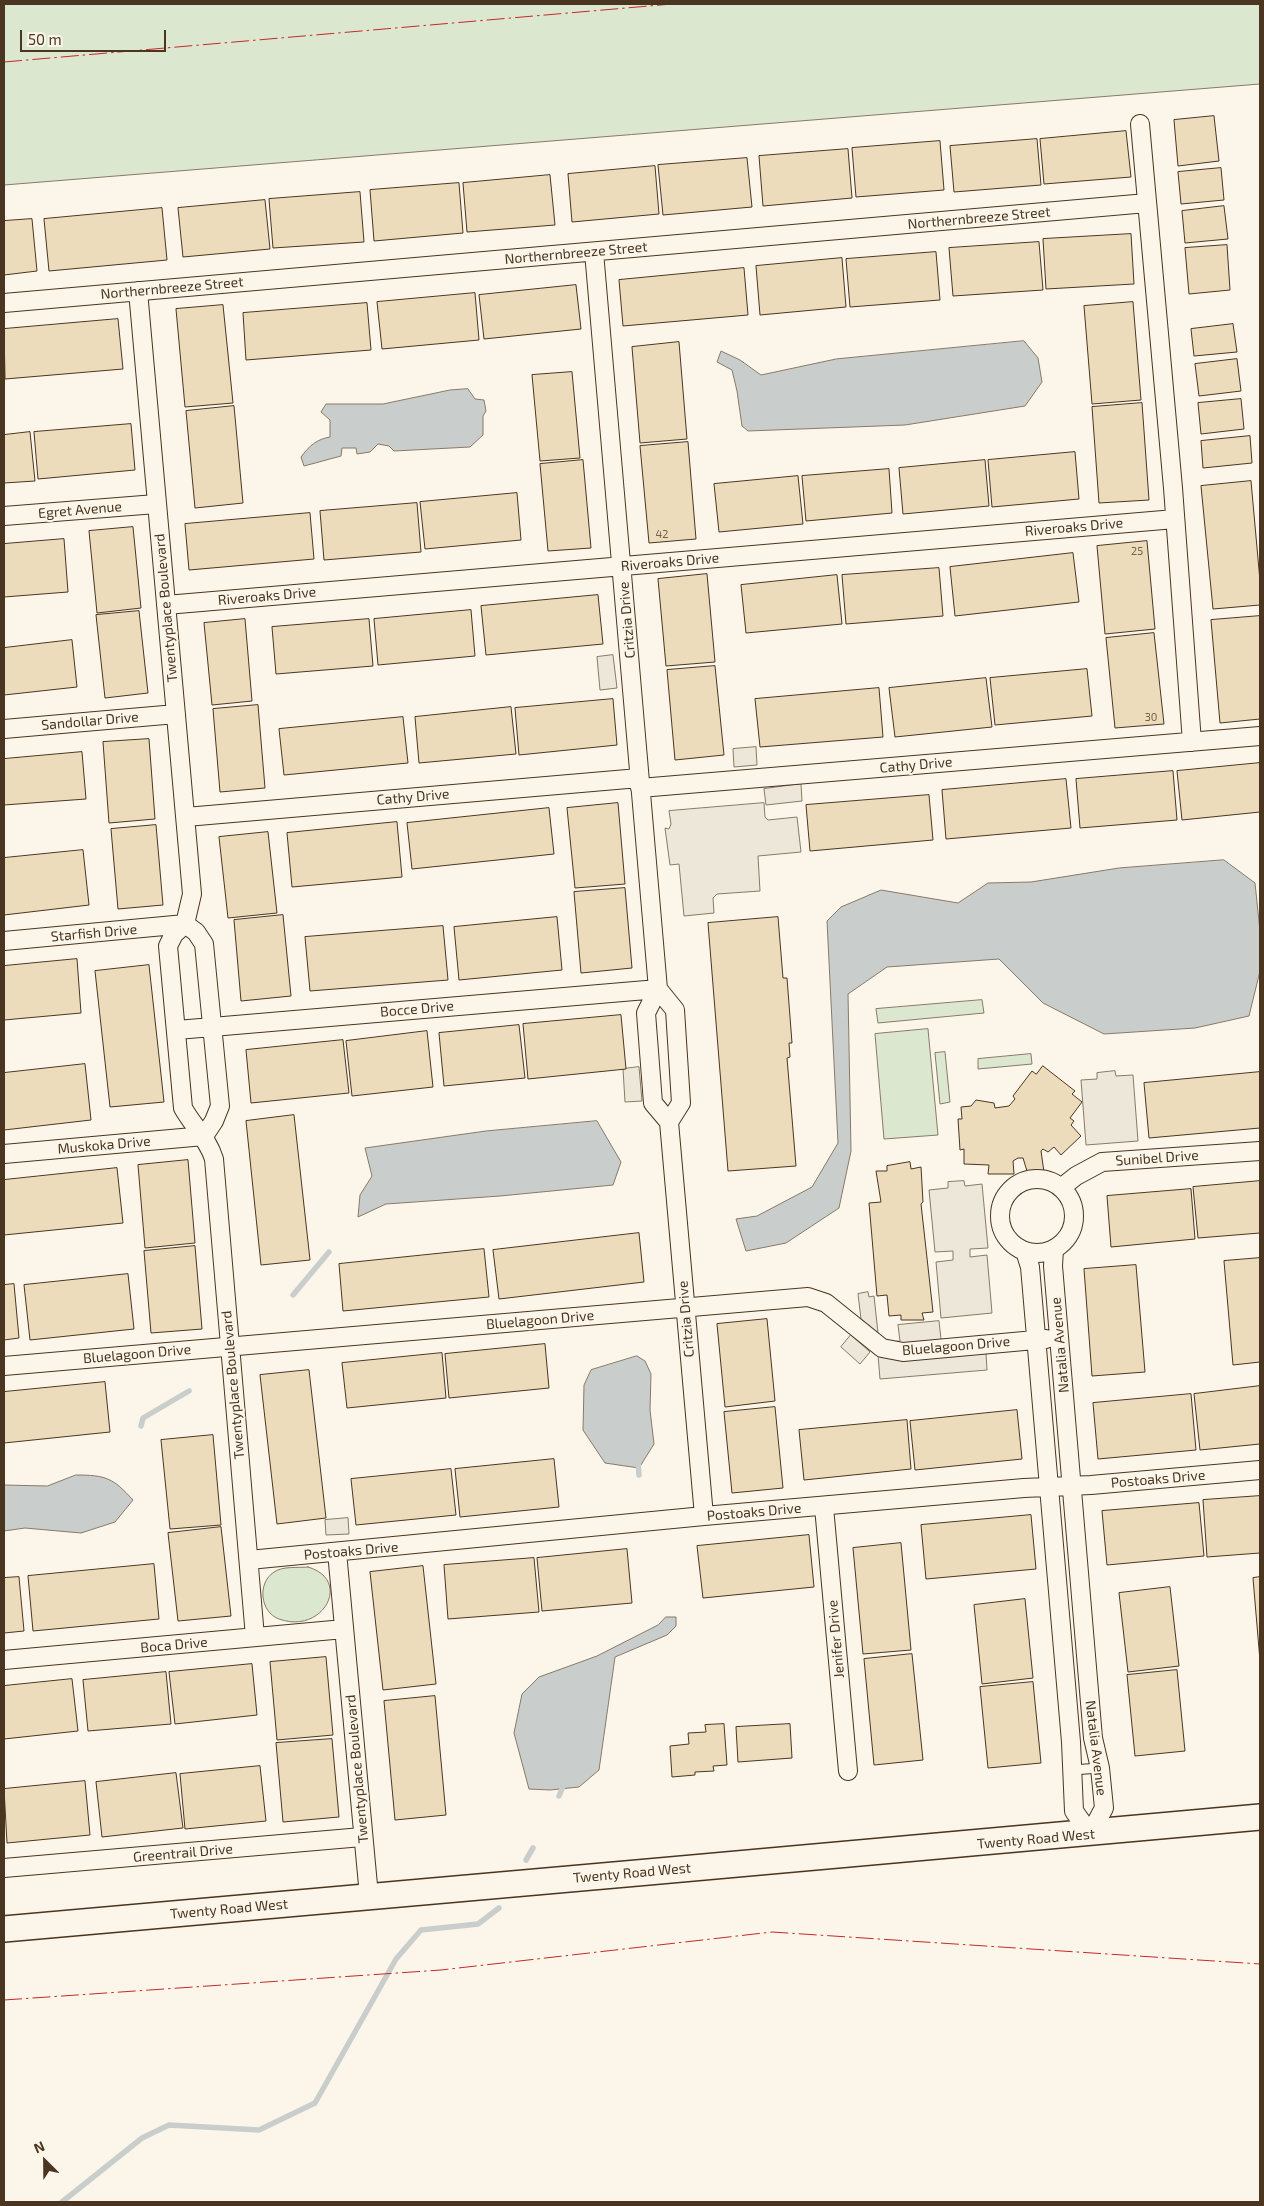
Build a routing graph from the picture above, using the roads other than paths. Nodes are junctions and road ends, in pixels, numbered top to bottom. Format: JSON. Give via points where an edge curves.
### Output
{"nodes":[{"id":1,"x":1140,"y":124,"type":"dead end"},
{"id":2,"x":1148,"y":203,"type":"junction"},
{"id":3,"x":594,"y":252,"type":"junction"},
{"id":4,"x":138,"y":291,"type":"junction"},
{"id":5,"x":4,"y":303,"type":"edge"},
{"id":6,"x":156,"y":504,"type":"junction"},
{"id":7,"x":4,"y":516,"type":"edge"},
{"id":8,"x":1175,"y":519,"type":"junction"},
{"id":9,"x":622,"y":566,"type":"junction"},
{"id":10,"x":166,"y":604,"type":"junction"},
{"id":11,"x":176,"y":714,"type":"junction"},
{"id":12,"x":4,"y":729,"type":"edge"},
{"id":13,"x":1260,"y":736,"type":"edge"},
{"id":14,"x":1192,"y":742,"type":"junction"},
{"id":15,"x":640,"y":783,"type":"junction"},
{"id":16,"x":186,"y":816,"type":"junction"},
{"id":17,"x":185,"y":924,"type":"junction"},
{"id":18,"x":4,"y":941,"type":"edge"},
{"id":19,"x":658,"y":989,"type":"junction"},
{"id":20,"x":212,"y":1026,"type":"junction"},
{"id":21,"x":176,"y":1030,"type":"junction"},
{"id":22,"x":669,"y":1122,"type":"junction"},
{"id":23,"x":204,"y":1136,"type":"junction"},
{"id":24,"x":1260,"y":1150,"type":"edge"},
{"id":25,"x":4,"y":1154,"type":"edge"},
{"id":26,"x":1061,"y":1188,"type":"junction"},
{"id":27,"x":1054,"y":1249,"type":"junction"},
{"id":28,"x":1025,"y":1252,"type":"junction"},
{"id":29,"x":685,"y":1308,"type":"junction"},
{"id":30,"x":1059,"y":1338,"type":"junction"},
{"id":31,"x":1036,"y":1339,"type":"junction"},
{"id":32,"x":230,"y":1347,"type":"junction"},
{"id":33,"x":4,"y":1366,"type":"edge"},
{"id":34,"x":1260,"y":1470,"type":"edge"},
{"id":35,"x":1072,"y":1486,"type":"junction"},
{"id":36,"x":1048,"y":1487,"type":"junction"},
{"id":37,"x":824,"y":1507,"type":"junction"},
{"id":38,"x":704,"y":1516,"type":"junction"},
{"id":39,"x":336,"y":1552,"type":"junction"},
{"id":40,"x":248,"y":1560,"type":"junction"},
{"id":41,"x":344,"y":1629,"type":"junction"},
{"id":42,"x":255,"y":1637,"type":"junction"},
{"id":43,"x":4,"y":1660,"type":"edge"},
{"id":44,"x":1100,"y":1768,"type":"junction"},
{"id":45,"x":1072,"y":1770,"type":"junction"},
{"id":46,"x":848,"y":1771,"type":"dead end"},
{"id":47,"x":1260,"y":1817,"type":"edge"},
{"id":48,"x":1090,"y":1834,"type":"junction"},
{"id":49,"x":362,"y":1837,"type":"junction"},
{"id":50,"x":4,"y":1868,"type":"edge"},
{"id":51,"x":369,"y":1896,"type":"junction"},
{"id":52,"x":4,"y":1929,"type":"edge"}],
"edges":[{"from":1,"to":2,"type":"street"},
{"from":2,"to":3,"type":"street","name":"Northernbreeze Street"},
{"from":2,"to":8,"type":"street"},
{"from":3,"to":4,"type":"street","name":"Northernbreeze Street"},
{"from":3,"to":9,"type":"street","name":"Critzia Drive"},
{"from":4,"to":5,"type":"street","name":"Northernbreeze Street"},
{"from":4,"to":6,"type":"street","name":"Twentyplace Boulevard"},
{"from":6,"to":7,"type":"street","name":"Egret Avenue"},
{"from":6,"to":10,"type":"street","name":"Twentyplace Boulevard"},
{"from":8,"to":9,"type":"street","name":"Riveroaks Drive"},
{"from":8,"to":14,"type":"street"},
{"from":9,"to":10,"type":"street","name":"Riveroaks Drive"},
{"from":9,"to":15,"type":"street","name":"Critzia Drive"},
{"from":10,"to":11,"type":"street","name":"Twentyplace Boulevard"},
{"from":11,"to":12,"type":"street","name":"Sandollar Drive"},
{"from":11,"to":16,"type":"street","name":"Twentyplace Boulevard"},
{"from":13,"to":14,"type":"street","name":"Cathy Drive"},
{"from":14,"to":15,"type":"street","name":"Cathy Drive"},
{"from":15,"to":16,"type":"street","name":"Cathy Drive"},
{"from":15,"to":19,"type":"street","name":"Critzia Drive"},
{"from":16,"to":17,"type":"street","name":"Twentyplace Boulevard","via":[[192,894]]},
{"from":17,"to":18,"type":"street","name":"Starfish Drive"},
{"from":17,"to":20,"type":"street","via":[[204,944]]},
{"from":17,"to":21,"type":"street","name":"Twentyplace Boulevard","via":[[174,934],[168,946]]},
{"from":19,"to":20,"type":"street","name":"Bocce Drive"},
{"from":19,"to":22,"type":"street","via":[[646,1013],[653,1103]]},
{"from":19,"to":22,"type":"street","via":[[675,1010],[681,1103]]},
{"from":20,"to":21,"type":"street","name":"Bocce Drive"},
{"from":20,"to":23,"type":"street","via":[[220,1106]]},
{"from":21,"to":23,"type":"street","name":"Twentyplace Boulevard","via":[[183,1108]]},
{"from":22,"to":29,"type":"street","name":"Critzia Drive"},
{"from":23,"to":25,"type":"street","name":"Muskoka Drive"},
{"from":23,"to":32,"type":"street","name":"Twentyplace Boulevard","via":[[214,1159]]},
{"from":24,"to":26,"type":"street","name":"Sunibel Drive","via":[[1102,1162]]},
{"from":26,"to":27,"type":"street","via":[[1069,1197],[1074,1220],[1067,1237]]},
{"from":26,"to":28,"type":"street","via":[[1039,1179],[1027,1180],[1012,1189],[1002,1204],[1001,1227],[1006,1238]]},
{"from":27,"to":28,"type":"street","via":[[1045,1253]]},
{"from":27,"to":30,"type":"street","name":"Natalia Avenue"},
{"from":28,"to":31,"type":"street","name":"Natalia Avenue","via":[[1030,1267]]},
{"from":29,"to":31,"type":"street","name":"Bluelagoon Drive","via":[[817,1298],[882,1348],[891,1351]]},
{"from":29,"to":32,"type":"street","name":"Bluelagoon Drive"},
{"from":29,"to":38,"type":"street","name":"Critzia Drive"},
{"from":30,"to":31,"type":"street","name":"Bluelagoon Drive"},
{"from":30,"to":35,"type":"street","name":"Natalia Avenue"},
{"from":31,"to":36,"type":"street","name":"Natalia Avenue"},
{"from":32,"to":33,"type":"street","name":"Bluelagoon Drive"},
{"from":32,"to":40,"type":"street","name":"Twentyplace Boulevard"},
{"from":34,"to":35,"type":"street","name":"Postoaks Drive"},
{"from":35,"to":36,"type":"street","name":"Postoaks Drive"},
{"from":35,"to":44,"type":"street","name":"Natalia Avenue","via":[[1093,1738]]},
{"from":36,"to":37,"type":"street","name":"Postoaks Drive"},
{"from":36,"to":45,"type":"street","name":"Natalia Avenue"},
{"from":37,"to":38,"type":"street","name":"Postoaks Drive"},
{"from":37,"to":46,"type":"street","name":"Jenifer Drive"},
{"from":38,"to":39,"type":"street","name":"Postoaks Drive"},
{"from":39,"to":40,"type":"street","name":"Postoaks Drive"},
{"from":39,"to":41,"type":"street","name":"Twentyplace Boulevard"},
{"from":40,"to":42,"type":"street","name":"Twentyplace Boulevard"},
{"from":41,"to":42,"type":"street","name":"Boca Drive"},
{"from":41,"to":49,"type":"street","name":"Twentyplace Boulevard"},
{"from":42,"to":43,"type":"street","name":"Boca Drive"},
{"from":44,"to":45,"type":"lane"},
{"from":44,"to":48,"type":"street","name":"Natalia Avenue","via":[[1104,1808]]},
{"from":45,"to":48,"type":"street","name":"Natalia Avenue","via":[[1074,1811]]},
{"from":47,"to":48,"type":"street","name":"Twenty Road West"},
{"from":48,"to":51,"type":"street","name":"Twenty Road West"},
{"from":49,"to":50,"type":"street","name":"Greentrail Drive"},
{"from":49,"to":51,"type":"street","name":"Twentyplace Boulevard"},
{"from":51,"to":52,"type":"street","name":"Twenty Road West"}]}
